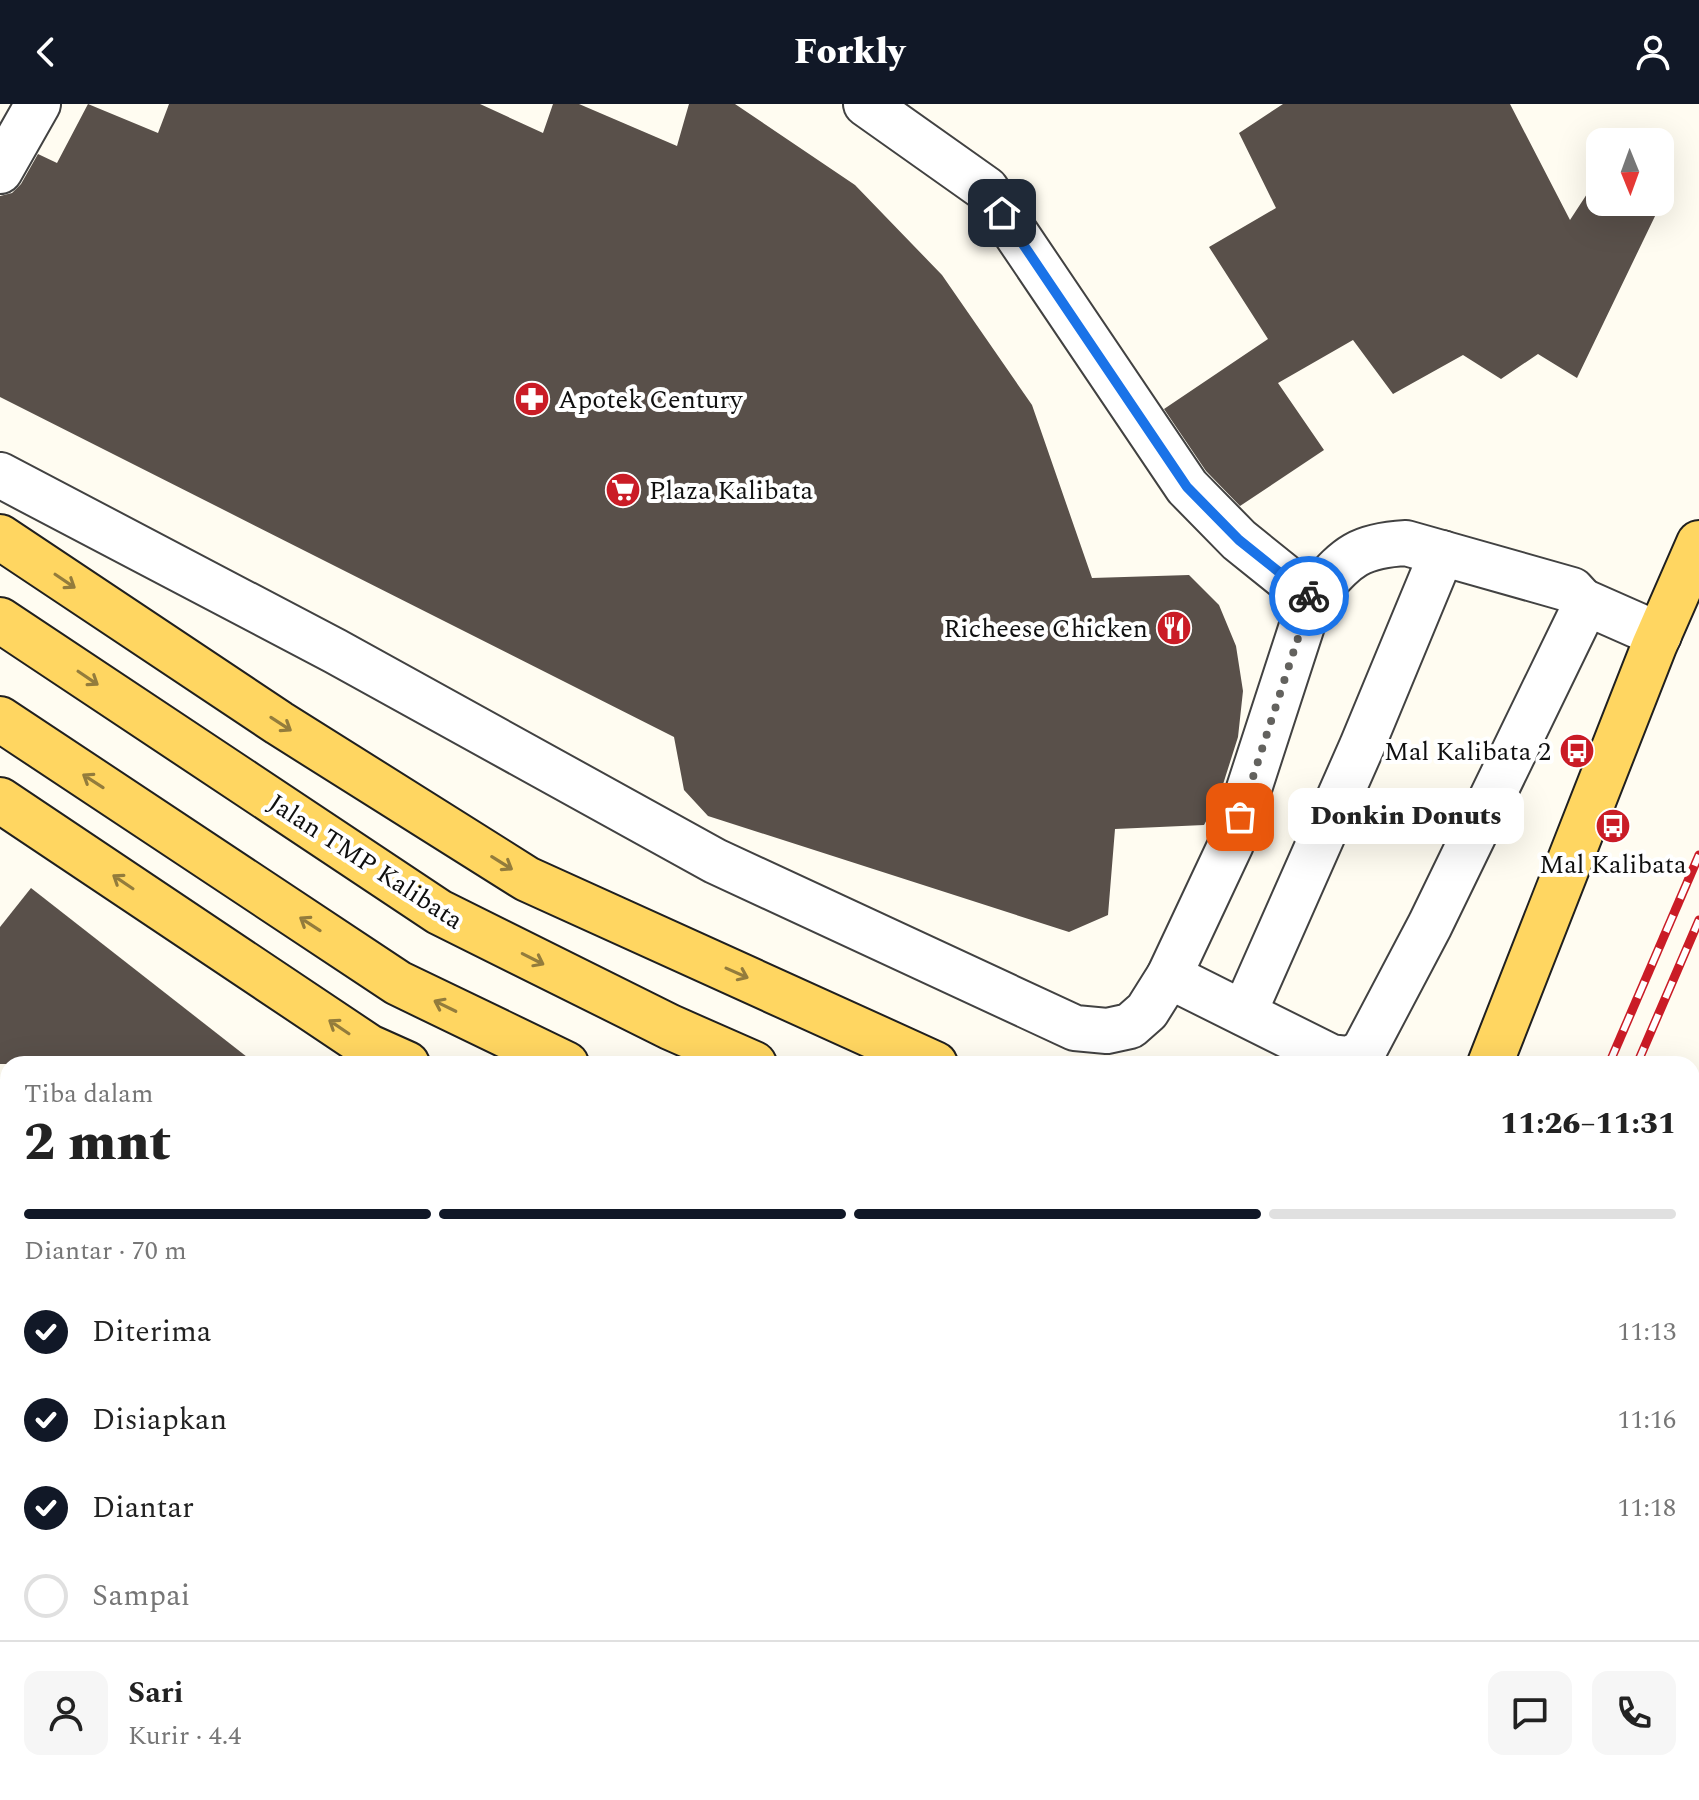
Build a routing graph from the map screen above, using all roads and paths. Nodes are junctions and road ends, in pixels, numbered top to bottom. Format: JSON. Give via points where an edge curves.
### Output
{"nodes":[{"id":1,"x":38,"y":104,"type":"edge"},
{"id":2,"x":866,"y":104,"type":"edge"},
{"id":3,"x":0,"y":171,"type":"edge"},
{"id":4,"x":0,"y":475,"type":"edge"},
{"id":5,"x":0,"y":537,"type":"edge"},
{"id":6,"x":1699,"y":543,"type":"edge"},
{"id":7,"x":1442,"y":553,"type":"junction"},
{"id":8,"x":1311,"y":598,"type":"junction"},
{"id":9,"x":1581,"y":608,"type":"junction"},
{"id":10,"x":0,"y":620,"type":"edge"},
{"id":11,"x":1656,"y":640,"type":"junction"},
{"id":12,"x":0,"y":719,"type":"edge"},
{"id":13,"x":2,"y":804,"type":"edge"},
{"id":14,"x":1169,"y":976,"type":"junction"},
{"id":15,"x":1244,"y":1013,"type":"junction"},
{"id":16,"x":873,"y":1048,"type":"edge"},
{"id":17,"x":389,"y":1056,"type":"edge"},
{"id":18,"x":549,"y":1056,"type":"edge"},
{"id":19,"x":736,"y":1056,"type":"edge"},
{"id":20,"x":904,"y":1056,"type":"edge"},
{"id":21,"x":1329,"y":1056,"type":"edge"},
{"id":22,"x":1355,"y":1056,"type":"edge"},
{"id":23,"x":1493,"y":1056,"type":"edge"}],
"edges":[{"from":1,"to":3,"type":"street"},
{"from":2,"to":8,"type":"street","via":[[986,189],[1187,487],[1239,540]]},
{"from":4,"to":14,"type":"street","via":[[335,651],[715,861],[1075,1028],[1107,1031],[1130,1026],[1147,1011]]},
{"from":5,"to":16,"type":"main road","one_way":true,"via":[[279,723],[527,879]]},
{"from":6,"to":11,"type":"main road"},
{"from":7,"to":8,"type":"street","via":[[1406,543],[1383,544],[1348,557]]},
{"from":7,"to":9,"type":"street","via":[[1572,590]]},
{"from":7,"to":15,"type":"street"},
{"from":8,"to":14,"type":"street","via":[[1231,844]]},
{"from":9,"to":11,"type":"street"},
{"from":9,"to":22,"type":"street","via":[[1430,925],[1363,1052]]},
{"from":10,"to":19,"type":"main road","name":"Jalan TMP Kalibata","one_way":true,"via":[[439,912]]},
{"from":11,"to":23,"type":"main road"},
{"from":18,"to":12,"type":"main road","one_way":true,"via":[[398,983]]},
{"from":17,"to":13,"type":"main road","one_way":true},
{"from":14,"to":15,"type":"street"},
{"from":15,"to":21,"type":"street"},
{"from":16,"to":20,"type":"main road"}]}
